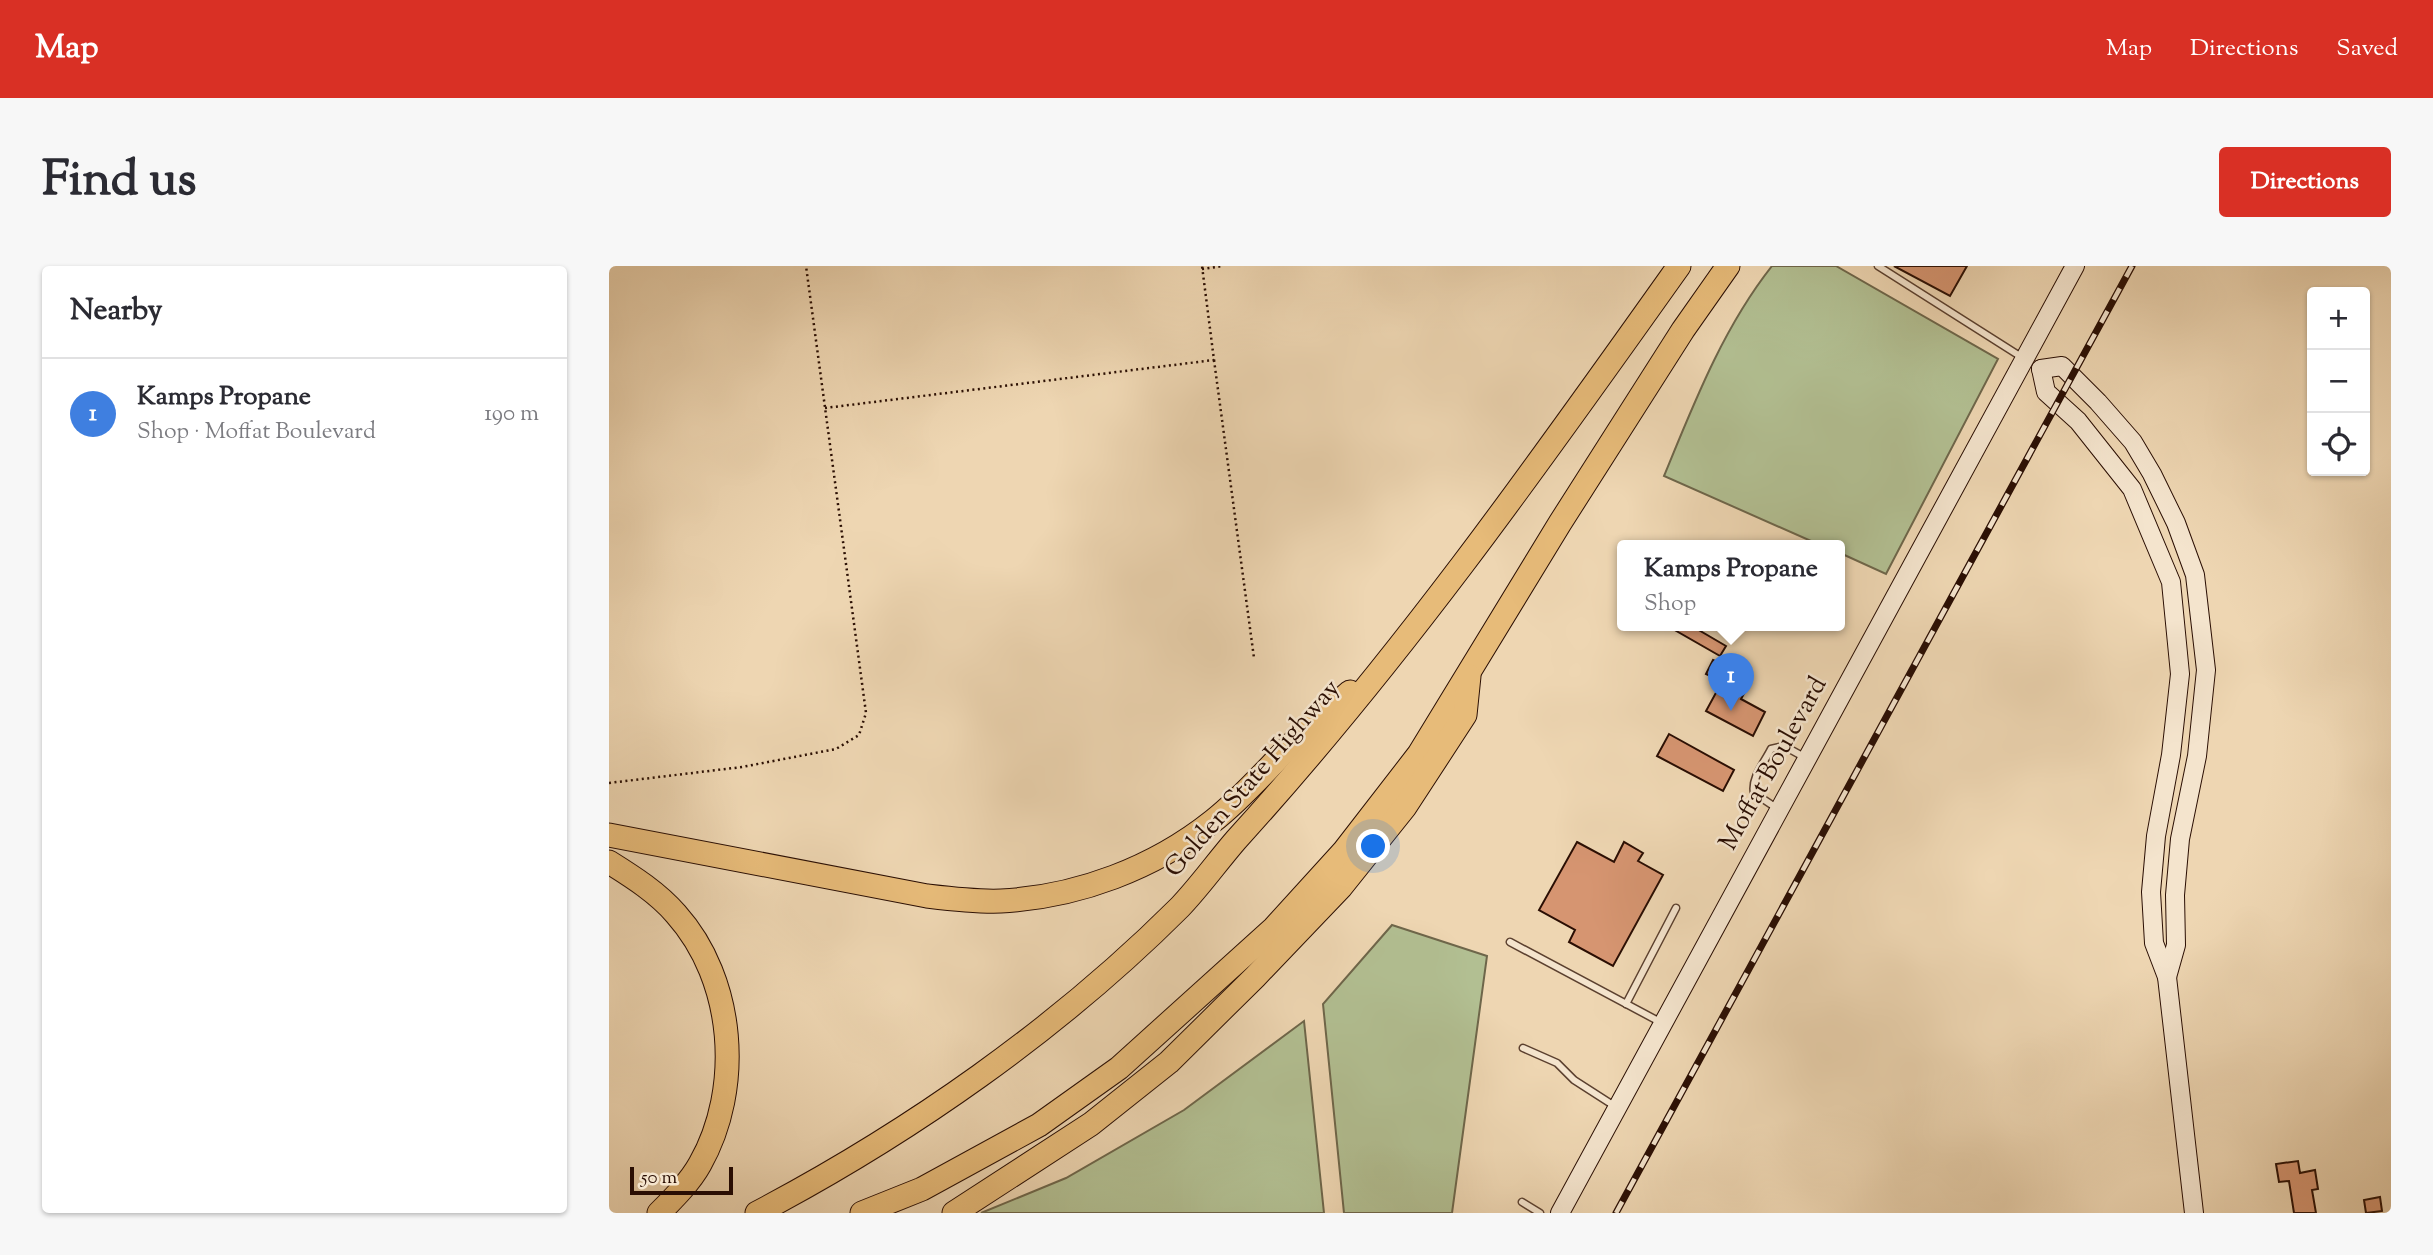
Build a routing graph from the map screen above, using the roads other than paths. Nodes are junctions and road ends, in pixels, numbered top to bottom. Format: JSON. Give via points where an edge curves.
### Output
{"nodes":[{"id":1,"x":1679,"y":266,"type":"edge"},
{"id":2,"x":1728,"y":266,"type":"edge"},
{"id":3,"x":1878,"y":266,"type":"edge"},
{"id":4,"x":2075,"y":266,"type":"edge"},
{"id":5,"x":1886,"y":268,"type":"edge"},
{"id":6,"x":2025,"y":359,"type":"junction"},
{"id":7,"x":2041,"y":369,"type":"junction"},
{"id":8,"x":1400,"y":649,"type":"junction"},
{"id":9,"x":1469,"y":671,"type":"junction"},
{"id":10,"x":1807,"y":759,"type":"junction"},
{"id":11,"x":1779,"y":810,"type":"junction"},
{"id":12,"x":609,"y":835,"type":"edge"},
{"id":13,"x":609,"y":862,"type":"edge"},
{"id":14,"x":1676,"y":908,"type":"dead end"},
{"id":15,"x":1510,"y":942,"type":"dead end"},
{"id":16,"x":2167,"y":977,"type":"junction"},
{"id":17,"x":1626,"y":1004,"type":"junction"},
{"id":18,"x":1663,"y":1023,"type":"junction"},
{"id":19,"x":1523,"y":1048,"type":"dead end"},
{"id":20,"x":1617,"y":1108,"type":"junction"},
{"id":21,"x":1522,"y":1202,"type":"dead end"},
{"id":22,"x":659,"y":1213,"type":"edge"},
{"id":23,"x":757,"y":1213,"type":"edge"},
{"id":24,"x":862,"y":1213,"type":"edge"},
{"id":25,"x":954,"y":1213,"type":"edge"},
{"id":26,"x":1540,"y":1213,"type":"edge"},
{"id":27,"x":1560,"y":1213,"type":"edge"},
{"id":28,"x":2195,"y":1213,"type":"edge"}],
"edges":[{"from":1,"to":8,"type":"highway","name":"Golden State Highway"},
{"from":2,"to":9,"type":"highway","via":[[1668,352]]},
{"from":3,"to":5,"type":"lane"},
{"from":4,"to":6,"type":"street","name":"Moffat Boulevard"},
{"from":5,"to":6,"type":"lane"},
{"from":6,"to":7,"type":"street"},
{"from":6,"to":10,"type":"street","name":"Moffat Boulevard"},
{"from":7,"to":16,"type":"street","via":[[2046,392],[2078,421],[2132,489],[2171,582],[2181,674],[2151,892],[2154,943]]},
{"from":7,"to":16,"type":"street","via":[[2062,366],[2133,442],[2176,523],[2195,575],[2206,670],[2197,756],[2180,839],[2176,945]]},
{"from":8,"to":12,"type":"highway","via":[[1302,734],[1213,821],[1168,853],[1121,876],[1077,889],[1002,901],[927,896]]},
{"from":8,"to":23,"type":"highway","name":"Golden State Highway","via":[[1182,905],[1121,962],[1012,1053],[821,1179]]},
{"from":9,"to":24,"type":"highway","via":[[1419,754],[1344,851],[1274,928],[1119,1068],[1039,1125],[922,1189]]},
{"from":9,"to":25,"type":"highway","via":[[1465,715],[1405,807],[1332,897],[1169,1062],[1091,1124]]},
{"from":10,"to":11,"type":"street","name":"Moffat Boulevard"},
{"from":10,"to":11,"type":"lane","via":[[1784,746],[1771,749],[1755,778],[1754,793]]},
{"from":11,"to":18,"type":"street","name":"Moffat Boulevard"},
{"from":13,"to":22,"type":"highway","via":[[657,895],[692,933],[706,959],[725,1019],[728,1057],[717,1123],[700,1164]]},
{"from":14,"to":17,"type":"lane"},
{"from":15,"to":17,"type":"lane"},
{"from":16,"to":28,"type":"street"},
{"from":17,"to":18,"type":"lane"},
{"from":18,"to":20,"type":"street","name":"Moffat Boulevard"},
{"from":19,"to":20,"type":"lane","via":[[1557,1063]]},
{"from":20,"to":27,"type":"street","name":"Moffat Boulevard"},
{"from":21,"to":26,"type":"lane"}]}
